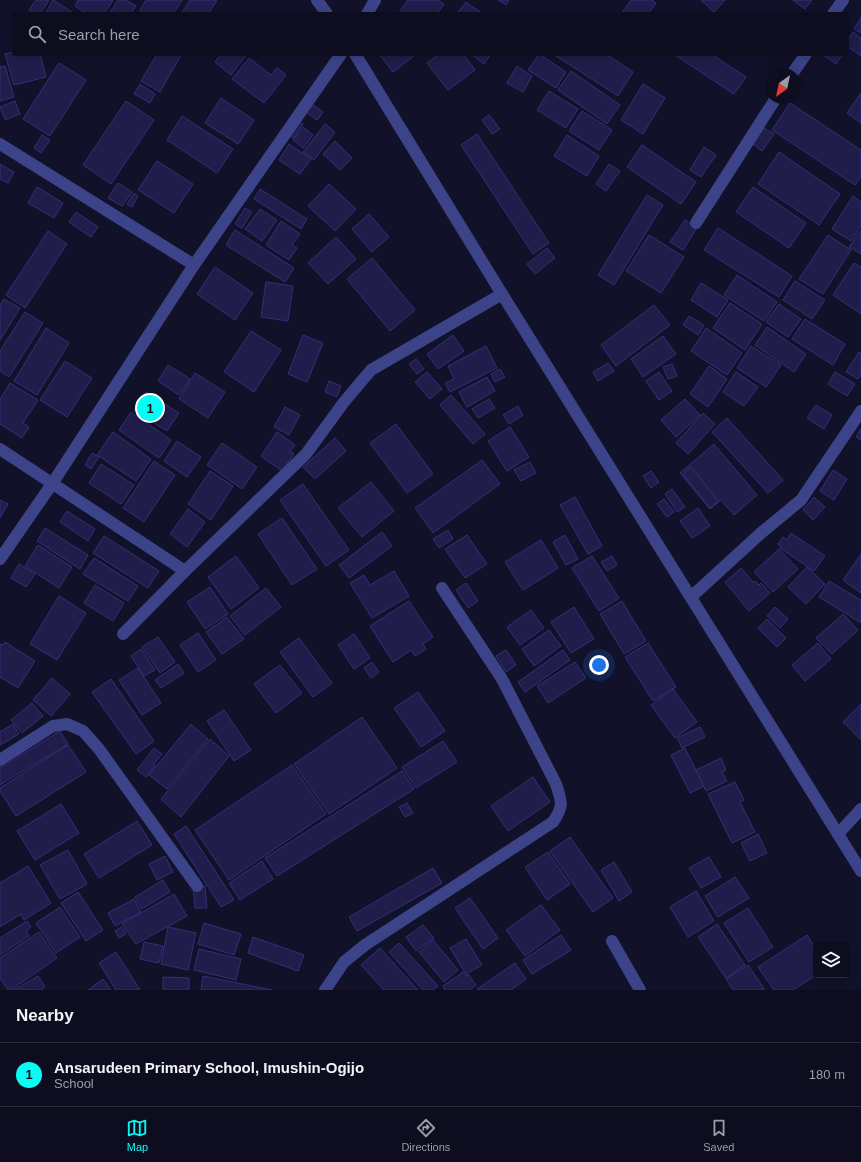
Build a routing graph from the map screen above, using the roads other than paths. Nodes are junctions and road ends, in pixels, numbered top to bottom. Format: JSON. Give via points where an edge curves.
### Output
{"nodes":[{"id":1,"x":317,"y":0,"type":"edge"},
{"id":2,"x":375,"y":0,"type":"edge"},
{"id":3,"x":842,"y":0,"type":"edge"},
{"id":4,"x":326,"y":12,"type":"edge"},
{"id":5,"x":368,"y":12,"type":"edge"},
{"id":6,"x":834,"y":12,"type":"edge"},
{"id":7,"x":340,"y":56,"type":"edge"},
{"id":8,"x":356,"y":56,"type":"edge"},
{"id":9,"x":805,"y":56,"type":"edge"},
{"id":10,"x":796,"y":68,"type":"edge"},
{"id":11,"x":772,"y":104,"type":"edge"},
{"id":12,"x":0,"y":144,"type":"edge"},
{"id":13,"x":696,"y":223,"type":"dead end"},
{"id":14,"x":194,"y":265,"type":"junction"},
{"id":15,"x":502,"y":294,"type":"junction"},
{"id":16,"x":861,"y":411,"type":"edge"},
{"id":17,"x":0,"y":449,"type":"edge"},
{"id":18,"x":52,"y":484,"type":"junction"},
{"id":19,"x":0,"y":559,"type":"edge"},
{"id":20,"x":185,"y":571,"type":"junction"},
{"id":21,"x":442,"y":588,"type":"dead end"},
{"id":22,"x":691,"y":597,"type":"junction"},
{"id":23,"x":123,"y":634,"type":"dead end"},
{"id":24,"x":0,"y":760,"type":"edge"},
{"id":25,"x":861,"y":809,"type":"edge"},
{"id":26,"x":838,"y":834,"type":"junction"},
{"id":27,"x":861,"y":871,"type":"edge"},
{"id":28,"x":197,"y":886,"type":"dead end"},
{"id":29,"x":612,"y":941,"type":"dead end"},
{"id":30,"x":325,"y":990,"type":"edge"},
{"id":31,"x":640,"y":990,"type":"edge"}],
"edges":[{"from":1,"to":4,"type":"street"},
{"from":2,"to":5,"type":"street"},
{"from":3,"to":6,"type":"street"},
{"from":7,"to":14,"type":"street"},
{"from":8,"to":15,"type":"street"},
{"from":9,"to":10,"type":"street"},
{"from":11,"to":13,"type":"street"},
{"from":12,"to":14,"type":"street"},
{"from":14,"to":18,"type":"street"},
{"from":15,"to":20,"type":"street","via":[[371,370],[306,454]]},
{"from":15,"to":22,"type":"street"},
{"from":16,"to":22,"type":"street","via":[[801,500]]},
{"from":17,"to":18,"type":"street"},
{"from":18,"to":19,"type":"street"},
{"from":18,"to":20,"type":"street"},
{"from":20,"to":23,"type":"street"},
{"from":21,"to":30,"type":"street","via":[[502,679],[556,784],[562,801],[560,812],[553,822],[365,945],[344,962]]},
{"from":22,"to":26,"type":"street"},
{"from":24,"to":28,"type":"street","via":[[53,726],[67,724],[83,731],[99,749]]},
{"from":25,"to":26,"type":"street"},
{"from":26,"to":27,"type":"street"},
{"from":29,"to":31,"type":"street"}]}
